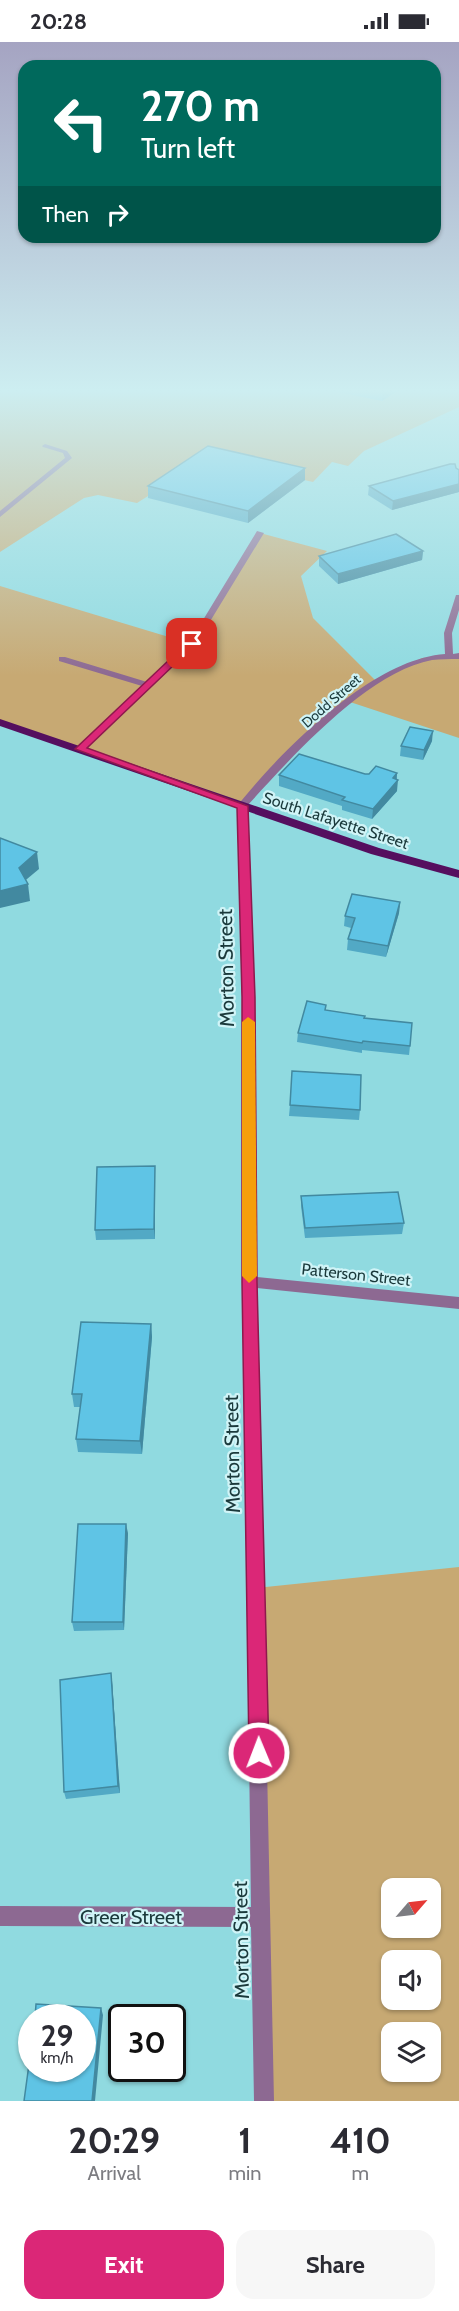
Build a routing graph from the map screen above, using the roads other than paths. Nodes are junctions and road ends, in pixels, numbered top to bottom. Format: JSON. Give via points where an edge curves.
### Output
{"nodes":[{"id":1,"x":37,"y":484,"type":"edge"},
{"id":2,"x":0,"y":515,"type":"edge"},
{"id":3,"x":260,"y":533,"type":"dead end"},
{"id":4,"x":459,"y":597,"type":"edge"},
{"id":5,"x":454,"y":656,"type":"edge"},
{"id":6,"x":62,"y":658,"type":"dead end"},
{"id":7,"x":148,"y":685,"type":"junction"},
{"id":8,"x":0,"y":722,"type":"edge"},
{"id":9,"x":80,"y":749,"type":"junction"},
{"id":10,"x":242,"y":806,"type":"junction"},
{"id":11,"x":459,"y":874,"type":"edge"},
{"id":12,"x":249,"y":1282,"type":"junction"},
{"id":13,"x":459,"y":1303,"type":"edge"},
{"id":14,"x":0,"y":1916,"type":"edge"},
{"id":15,"x":262,"y":1917,"type":"junction"},
{"id":16,"x":264,"y":2101,"type":"edge"}],
"edges":[{"from":1,"to":2,"type":"street"},
{"from":3,"to":7,"type":"street","via":[[192,644]]},
{"from":4,"to":5,"type":"street","via":[[448,633]]},
{"from":5,"to":10,"type":"street","name":"Dodd Street","via":[[422,658],[376,681],[284,760]]},
{"from":6,"to":7,"type":"street"},
{"from":7,"to":9,"type":"street"},
{"from":8,"to":9,"type":"main road","name":"South Lafayette Street"},
{"from":9,"to":10,"type":"main road","name":"South Lafayette Street"},
{"from":10,"to":11,"type":"main road","name":"South Lafayette Street","via":[[375,851]]},
{"from":10,"to":12,"type":"street","name":"Morton Street","via":[[248,1007]]},
{"from":12,"to":13,"type":"street","name":"Patterson Street"},
{"from":12,"to":15,"type":"street","name":"Morton Street"},
{"from":14,"to":15,"type":"street","name":"Greer Street"},
{"from":15,"to":16,"type":"street","name":"Morton Street"}]}
